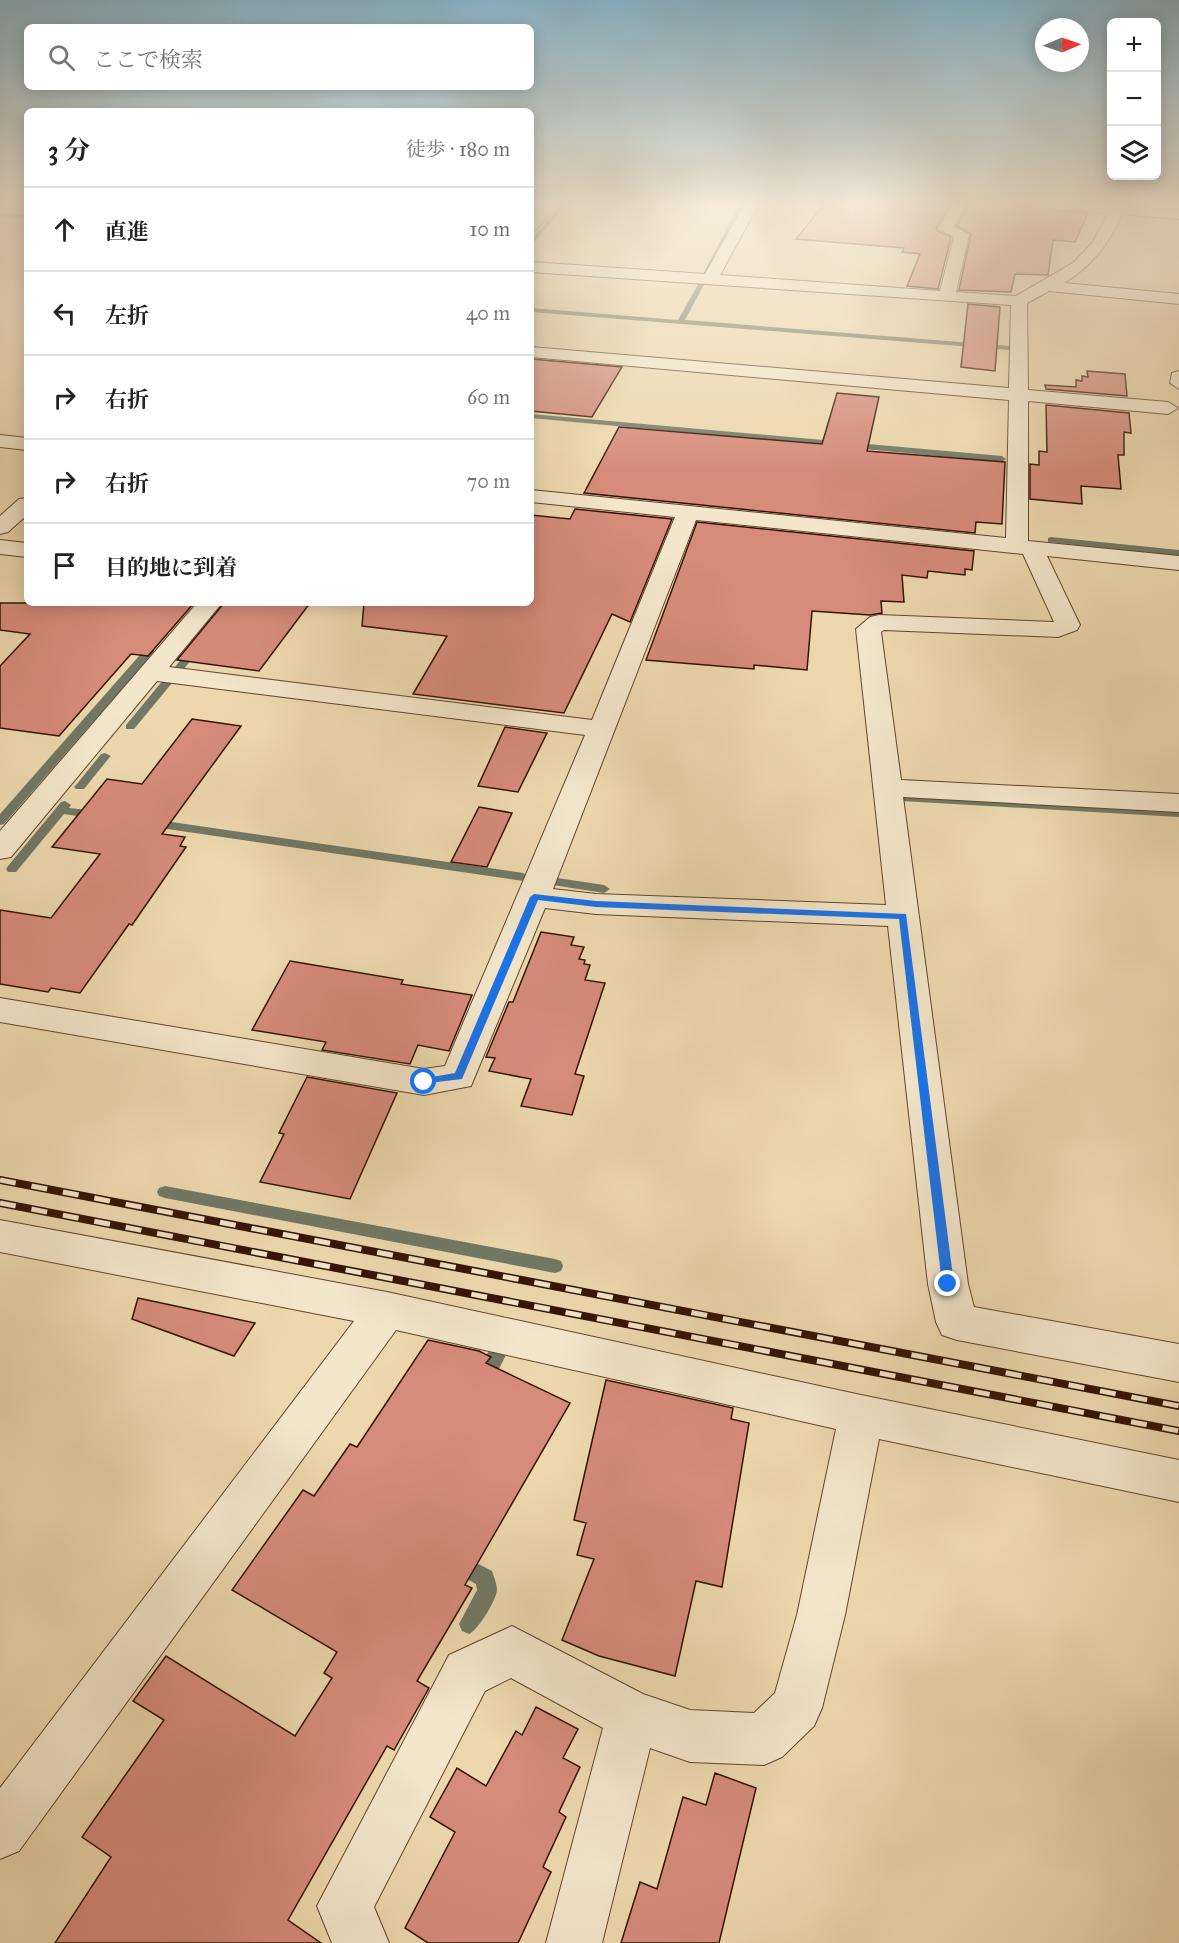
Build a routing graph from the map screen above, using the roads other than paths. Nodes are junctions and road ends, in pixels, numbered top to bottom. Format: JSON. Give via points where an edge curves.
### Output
{"nodes":[{"id":1,"x":901,"y":293,"type":"edge"},
{"id":2,"x":948,"y":293,"type":"edge"},
{"id":3,"x":1034,"y":293,"type":"edge"},
{"id":4,"x":1114,"y":293,"type":"edge"},
{"id":5,"x":947,"y":296,"type":"junction"},
{"id":6,"x":1179,"y":299,"type":"edge"},
{"id":7,"x":1019,"y":301,"type":"junction"},
{"id":8,"x":534,"y":352,"type":"edge"},
{"id":9,"x":1179,"y":377,"type":"edge"},
{"id":10,"x":1179,"y":383,"type":"edge"},
{"id":11,"x":1020,"y":394,"type":"junction"},
{"id":12,"x":1168,"y":408,"type":"dead end"},
{"id":13,"x":0,"y":441,"type":"edge"},
{"id":14,"x":24,"y":444,"type":"edge"},
{"id":15,"x":534,"y":496,"type":"edge"},
{"id":16,"x":24,"y":507,"type":"edge"},
{"id":17,"x":688,"y":512,"type":"junction"},
{"id":18,"x":0,"y":527,"type":"edge"},
{"id":19,"x":0,"y":547,"type":"edge"},
{"id":20,"x":1025,"y":547,"type":"junction"},
{"id":21,"x":24,"y":550,"type":"edge"},
{"id":22,"x":1179,"y":563,"type":"edge"},
{"id":23,"x":207,"y":606,"type":"edge"},
{"id":24,"x":151,"y":673,"type":"junction"},
{"id":25,"x":602,"y":729,"type":"junction"},
{"id":26,"x":889,"y":799,"type":"junction"},
{"id":27,"x":1179,"y":803,"type":"edge"},
{"id":28,"x":1179,"y":823,"type":"edge"},
{"id":29,"x":0,"y":850,"type":"edge"},
{"id":30,"x":534,"y":897,"type":"junction"},
{"id":31,"x":903,"y":916,"type":"junction"},
{"id":32,"x":0,"y":1010,"type":"edge"},
{"id":33,"x":0,"y":1236,"type":"edge"},
{"id":34,"x":387,"y":1310,"type":"junction"},
{"id":35,"x":1179,"y":1364,"type":"edge"},
{"id":36,"x":861,"y":1415,"type":"junction"},
{"id":37,"x":1179,"y":1481,"type":"edge"},
{"id":38,"x":632,"y":1716,"type":"junction"},
{"id":39,"x":0,"y":1832,"type":"edge"},
{"id":40,"x":362,"y":1943,"type":"edge"},
{"id":41,"x":574,"y":1943,"type":"edge"}],
"edges":[{"from":1,"to":5,"type":"street"},
{"from":2,"to":5,"type":"street"},
{"from":3,"to":7,"type":"street"},
{"from":4,"to":6,"type":"street"},
{"from":5,"to":7,"type":"street"},
{"from":7,"to":11,"type":"street"},
{"from":8,"to":11,"type":"street"},
{"from":9,"to":10,"type":"street"},
{"from":11,"to":12,"type":"street"},
{"from":11,"to":20,"type":"street"},
{"from":13,"to":14,"type":"street"},
{"from":15,"to":17,"type":"street"},
{"from":16,"to":18,"type":"street"},
{"from":17,"to":20,"type":"street"},
{"from":17,"to":25,"type":"street"},
{"from":19,"to":21,"type":"street"},
{"from":20,"to":22,"type":"street"},
{"from":20,"to":26,"type":"street","via":[[1068,625],[1058,630],[879,622],[868,629]]},
{"from":23,"to":24,"type":"street"},
{"from":24,"to":25,"type":"street"},
{"from":24,"to":29,"type":"street"},
{"from":25,"to":30,"type":"street"},
{"from":26,"to":27,"type":"street"},
{"from":26,"to":28,"type":"street"},
{"from":26,"to":31,"type":"street"},
{"from":30,"to":31,"type":"street","via":[[596,904]]},
{"from":30,"to":32,"type":"street","via":[[458,1077],[424,1082]]},
{"from":31,"to":35,"type":"street","via":[[948,1284],[957,1323]]},
{"from":33,"to":34,"type":"street"},
{"from":34,"to":36,"type":"street"},
{"from":34,"to":39,"type":"street"},
{"from":36,"to":37,"type":"street"},
{"from":36,"to":38,"type":"street","via":[[821,1615],[796,1708],[764,1739],[690,1736]]},
{"from":38,"to":40,"type":"street","via":[[512,1651],[467,1673],[345,1906]]},
{"from":38,"to":41,"type":"street"}]}
